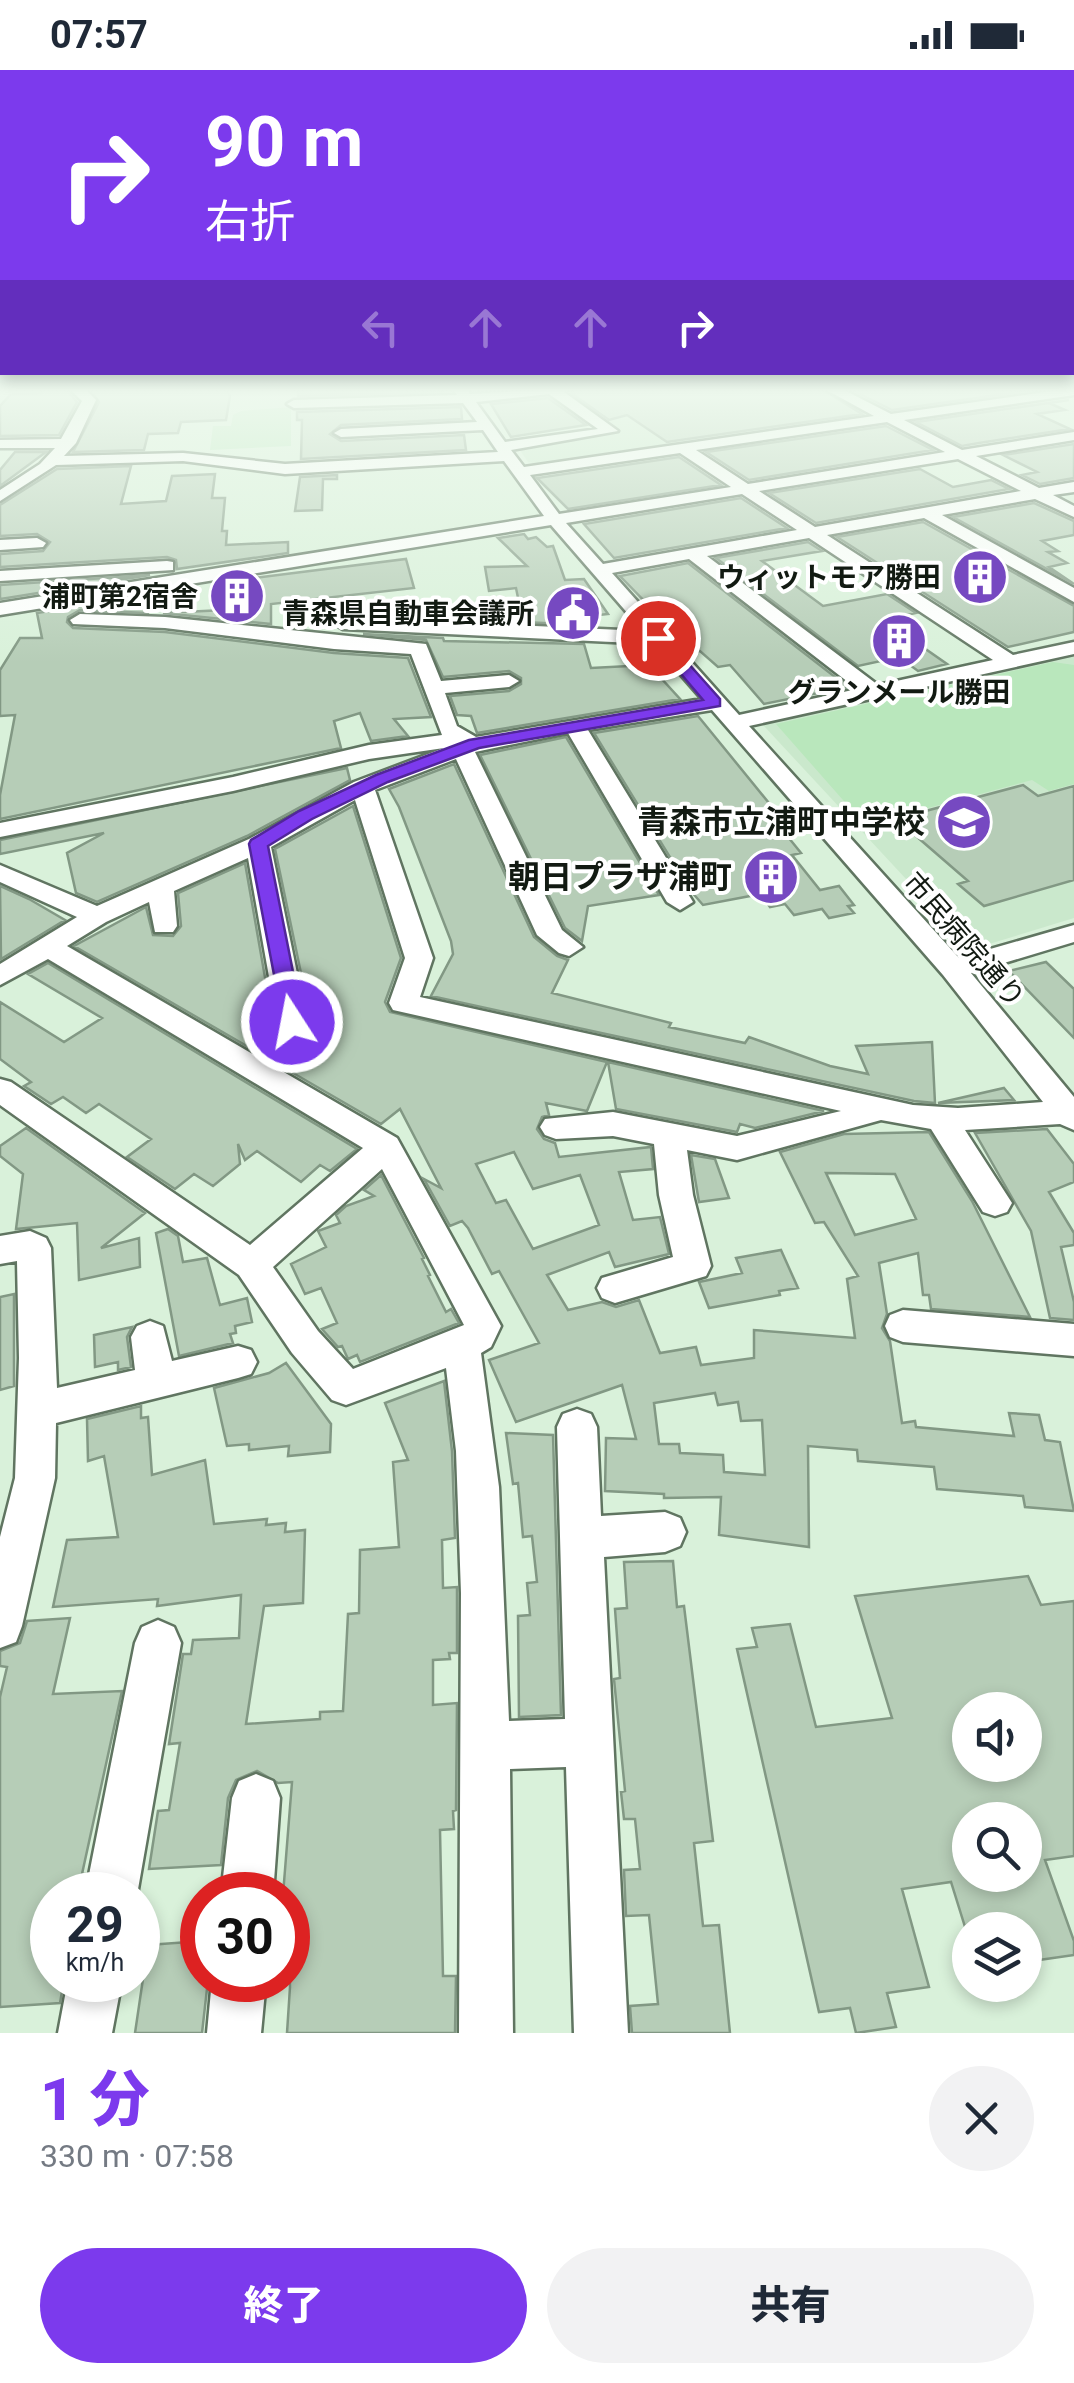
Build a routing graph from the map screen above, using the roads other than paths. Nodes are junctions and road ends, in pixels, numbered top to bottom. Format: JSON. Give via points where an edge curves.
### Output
{"nodes":[{"id":1,"x":26,"y":480,"type":"edge"},
{"id":2,"x":524,"y":480,"type":"edge"},
{"id":3,"x":731,"y":480,"type":"edge"},
{"id":4,"x":796,"y":480,"type":"edge"},
{"id":5,"x":1009,"y":480,"type":"edge"},
{"id":6,"x":1074,"y":487,"type":"edge"},
{"id":7,"x":743,"y":488,"type":"junction"},
{"id":8,"x":1037,"y":494,"type":"junction"},
{"id":9,"x":0,"y":496,"type":"edge"},
{"id":10,"x":1074,"y":512,"type":"edge"},
{"id":11,"x":927,"y":513,"type":"junction"},
{"id":12,"x":554,"y":519,"type":"junction"},
{"id":13,"x":812,"y":533,"type":"junction"},
{"id":14,"x":37,"y":543,"type":"dead end"},
{"id":15,"x":0,"y":545,"type":"edge"},
{"id":16,"x":693,"y":554,"type":"junction"},
{"id":17,"x":598,"y":570,"type":"junction"},
{"id":18,"x":0,"y":576,"type":"edge"},
{"id":19,"x":176,"y":581,"type":"junction"},
{"id":20,"x":1074,"y":596,"type":"edge"},
{"id":21,"x":0,"y":609,"type":"edge"},
{"id":22,"x":80,"y":620,"type":"dead end"},
{"id":23,"x":343,"y":623,"type":"dead end"},
{"id":24,"x":658,"y":638,"type":"junction"},
{"id":25,"x":1074,"y":648,"type":"edge"},
{"id":26,"x":1008,"y":661,"type":"junction"},
{"id":27,"x":509,"y":682,"type":"dead end"},
{"id":28,"x":434,"y":688,"type":"junction"},
{"id":29,"x":873,"y":691,"type":"junction"},
{"id":30,"x":714,"y":702,"type":"junction"},
{"id":31,"x":731,"y":722,"type":"junction"},
{"id":32,"x":574,"y":725,"type":"junction"},
{"id":33,"x":466,"y":744,"type":"junction"},
{"id":34,"x":362,"y":788,"type":"junction"},
{"id":35,"x":0,"y":830,"type":"edge"},
{"id":36,"x":258,"y":844,"type":"junction"},
{"id":37,"x":0,"y":873,"type":"edge"},
{"id":38,"x":161,"y":888,"type":"junction"},
{"id":39,"x":680,"y":902,"type":"dead end"},
{"id":40,"x":98,"y":916,"type":"junction"},
{"id":41,"x":164,"y":926,"type":"dead end"},
{"id":42,"x":1074,"y":934,"type":"edge"},
{"id":43,"x":48,"y":947,"type":"junction"},
{"id":44,"x":569,"y":947,"type":"dead end"},
{"id":45,"x":953,"y":970,"type":"junction"},
{"id":46,"x":0,"y":976,"type":"edge"},
{"id":47,"x":292,"y":1022,"type":"dead end"},
{"id":48,"x":0,"y":1090,"type":"edge"},
{"id":49,"x":878,"y":1108,"type":"junction"},
{"id":50,"x":1071,"y":1115,"type":"edge"},
{"id":51,"x":941,"y":1119,"type":"junction"},
{"id":52,"x":556,"y":1127,"type":"dead end"},
{"id":53,"x":669,"y":1136,"type":"junction"},
{"id":54,"x":386,"y":1146,"type":"junction"},
{"id":55,"x":996,"y":1202,"type":"dead end"},
{"id":56,"x":0,"y":1250,"type":"edge"},
{"id":57,"x":252,"y":1265,"type":"junction"},
{"id":58,"x":616,"y":1288,"type":"dead end"},
{"id":59,"x":903,"y":1326,"type":"dead end"},
{"id":60,"x":150,"y":1337,"type":"dead end"},
{"id":61,"x":1074,"y":1340,"type":"edge"},
{"id":62,"x":461,"y":1346,"type":"junction"},
{"id":63,"x":238,"y":1362,"type":"dead end"},
{"id":64,"x":154,"y":1383,"type":"junction"},
{"id":65,"x":38,"y":1410,"type":"junction"},
{"id":66,"x":577,"y":1427,"type":"dead end"},
{"id":67,"x":665,"y":1532,"type":"dead end"},
{"id":68,"x":583,"y":1538,"type":"junction"},
{"id":69,"x":9,"y":1564,"type":"edge"},
{"id":70,"x":0,"y":1626,"type":"edge"},
{"id":71,"x":158,"y":1643,"type":"dead end"},
{"id":72,"x":587,"y":1742,"type":"junction"},
{"id":73,"x":486,"y":1746,"type":"junction"},
{"id":74,"x":256,"y":1798,"type":"dead end"},
{"id":75,"x":115,"y":1872,"type":"edge"},
{"id":76,"x":249,"y":1872,"type":"edge"},
{"id":77,"x":91,"y":2002,"type":"edge"},
{"id":78,"x":237,"y":2002,"type":"edge"},
{"id":79,"x":85,"y":2033,"type":"edge"},
{"id":80,"x":234,"y":2033,"type":"edge"},
{"id":81,"x":486,"y":2033,"type":"edge"},
{"id":82,"x":601,"y":2033,"type":"edge"}],
"edges":[{"from":1,"to":9,"type":"street"},
{"from":2,"to":12,"type":"street","name":"市民病院通り"},
{"from":3,"to":7,"type":"street"},
{"from":4,"to":7,"type":"street"},
{"from":5,"to":8,"type":"street"},
{"from":6,"to":8,"type":"street"},
{"from":7,"to":12,"type":"street"},
{"from":7,"to":13,"type":"street"},
{"from":8,"to":10,"type":"street"},
{"from":8,"to":11,"type":"street"},
{"from":11,"to":13,"type":"street"},
{"from":11,"to":20,"type":"street"},
{"from":12,"to":17,"type":"street","name":"市民病院通り"},
{"from":12,"to":19,"type":"street"},
{"from":13,"to":16,"type":"street"},
{"from":13,"to":26,"type":"street"},
{"from":14,"to":15,"type":"street"},
{"from":16,"to":17,"type":"street"},
{"from":16,"to":29,"type":"street"},
{"from":17,"to":24,"type":"street","name":"市民病院通り"},
{"from":18,"to":19,"type":"street","via":[[165,565]]},
{"from":19,"to":21,"type":"street"},
{"from":22,"to":28,"type":"street","via":[[130,619],[329,645],[419,648]]},
{"from":23,"to":24,"type":"street"},
{"from":24,"to":30,"type":"street","name":"市民病院通り"},
{"from":25,"to":26,"type":"street"},
{"from":26,"to":29,"type":"street"},
{"from":27,"to":28,"type":"street"},
{"from":28,"to":33,"type":"street","via":[[447,728]]},
{"from":29,"to":31,"type":"street"},
{"from":30,"to":31,"type":"street","name":"市民病院通り"},
{"from":30,"to":32,"type":"street"},
{"from":31,"to":45,"type":"street","name":"市民病院通り"},
{"from":32,"to":33,"type":"street"},
{"from":32,"to":39,"type":"street"},
{"from":33,"to":34,"type":"street"},
{"from":33,"to":35,"type":"street","via":[[369,752]]},
{"from":33,"to":44,"type":"street","via":[[551,935]]},
{"from":34,"to":36,"type":"street"},
{"from":34,"to":49,"type":"street","via":[[419,958],[403,1004]]},
{"from":36,"to":38,"type":"street"},
{"from":36,"to":47,"type":"street"},
{"from":37,"to":40,"type":"street"},
{"from":38,"to":40,"type":"street"},
{"from":38,"to":41,"type":"street"},
{"from":40,"to":43,"type":"street"},
{"from":42,"to":45,"type":"street"},
{"from":43,"to":46,"type":"street"},
{"from":43,"to":54,"type":"street"},
{"from":45,"to":50,"type":"street","name":"市民病院通り"},
{"from":48,"to":57,"type":"street"},
{"from":49,"to":51,"type":"street"},
{"from":49,"to":53,"type":"street","via":[[737,1148]]},
{"from":50,"to":51,"type":"street"},
{"from":51,"to":55,"type":"street"},
{"from":52,"to":53,"type":"street","via":[[612,1124]]},
{"from":53,"to":58,"type":"street","via":[[693,1266]]},
{"from":54,"to":57,"type":"street"},
{"from":54,"to":62,"type":"street","via":[[483,1326]]},
{"from":56,"to":65,"type":"street","via":[[34,1248]]},
{"from":57,"to":62,"type":"street","via":[[346,1388]]},
{"from":59,"to":61,"type":"street"},
{"from":60,"to":64,"type":"street"},
{"from":62,"to":73,"type":"street","via":[[482,1557]]},
{"from":63,"to":64,"type":"street"},
{"from":64,"to":65,"type":"street"},
{"from":65,"to":69,"type":"street","via":[[35,1478]]},
{"from":66,"to":68,"type":"street"},
{"from":67,"to":68,"type":"street"},
{"from":68,"to":72,"type":"street"},
{"from":69,"to":70,"type":"street"},
{"from":71,"to":75,"type":"street"},
{"from":72,"to":73,"type":"street"},
{"from":72,"to":82,"type":"street"},
{"from":73,"to":81,"type":"street"},
{"from":74,"to":76,"type":"street"},
{"from":77,"to":79,"type":"street"},
{"from":78,"to":80,"type":"street"}]}
